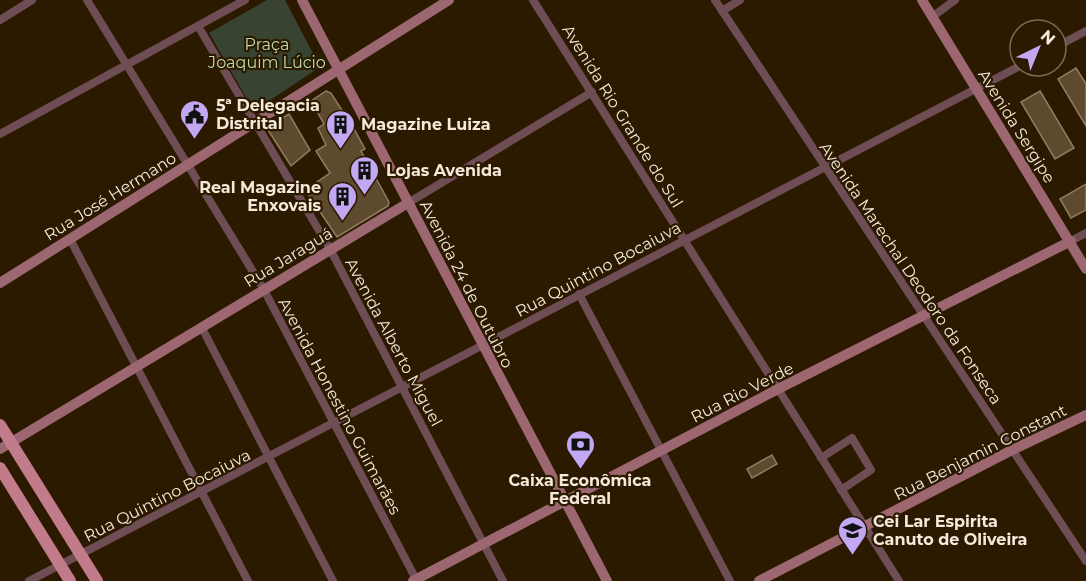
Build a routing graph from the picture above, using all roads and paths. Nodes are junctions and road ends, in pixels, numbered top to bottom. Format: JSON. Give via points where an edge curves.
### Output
{"nodes":[{"id":1,"x":32,"y":0,"type":"edge"},
{"id":2,"x":87,"y":0,"type":"edge"},
{"id":3,"x":245,"y":0,"type":"edge"},
{"id":4,"x":302,"y":0,"type":"edge"},
{"id":5,"x":449,"y":0,"type":"edge"},
{"id":6,"x":534,"y":0,"type":"edge"},
{"id":7,"x":715,"y":0,"type":"edge"},
{"id":8,"x":740,"y":0,"type":"edge"},
{"id":9,"x":922,"y":0,"type":"edge"},
{"id":10,"x":955,"y":0,"type":"edge"},
{"id":11,"x":722,"y":11,"type":"junction"},
{"id":12,"x":932,"y":17,"type":"junction"},
{"id":13,"x":0,"y":20,"type":"edge"},
{"id":14,"x":198,"y":26,"type":"junction"},
{"id":15,"x":1086,"y":31,"type":"edge"},
{"id":16,"x":1068,"y":41,"type":"edge"},
{"id":17,"x":127,"y":66,"type":"junction"},
{"id":18,"x":338,"y":70,"type":"junction"},
{"id":19,"x":1008,"y":72,"type":"edge"},
{"id":20,"x":976,"y":88,"type":"junction"},
{"id":21,"x":592,"y":92,"type":"junction"},
{"id":22,"x":255,"y":122,"type":"junction"},
{"id":23,"x":0,"y":134,"type":"edge"},
{"id":24,"x":187,"y":165,"type":"junction"},
{"id":25,"x":825,"y":168,"type":"junction"},
{"id":26,"x":408,"y":203,"type":"junction"},
{"id":27,"x":1086,"y":233,"type":"edge"},
{"id":28,"x":70,"y":239,"type":"junction"},
{"id":29,"x":685,"y":239,"type":"junction"},
{"id":30,"x":1071,"y":241,"type":"junction"},
{"id":31,"x":330,"y":249,"type":"junction"},
{"id":32,"x":1086,"y":269,"type":"edge"},
{"id":33,"x":0,"y":283,"type":"edge"},
{"id":34,"x":263,"y":288,"type":"junction"},
{"id":35,"x":579,"y":294,"type":"junction"},
{"id":36,"x":924,"y":316,"type":"junction"},
{"id":37,"x":202,"y":328,"type":"junction"},
{"id":38,"x":482,"y":345,"type":"junction"},
{"id":39,"x":137,"y":366,"type":"junction"},
{"id":40,"x":402,"y":387,"type":"junction"},
{"id":41,"x":778,"y":389,"type":"junction"},
{"id":42,"x":1086,"y":415,"type":"edge"},
{"id":43,"x":334,"y":423,"type":"junction"},
{"id":44,"x":0,"y":424,"type":"edge"},
{"id":45,"x":5,"y":446,"type":"edge"},
{"id":46,"x":661,"y":450,"type":"junction"},
{"id":47,"x":1012,"y":450,"type":"junction"},
{"id":48,"x":269,"y":457,"type":"junction"},
{"id":49,"x":821,"y":458,"type":"junction"},
{"id":50,"x":0,"y":468,"type":"edge"},
{"id":51,"x":841,"y":489,"type":"junction"},
{"id":52,"x":203,"y":492,"type":"junction"},
{"id":53,"x":565,"y":504,"type":"junction"},
{"id":54,"x":865,"y":528,"type":"junction"},
{"id":55,"x":484,"y":545,"type":"junction"},
{"id":56,"x":81,"y":555,"type":"junction"},
{"id":57,"x":1086,"y":561,"type":"edge"},
{"id":58,"x":60,"y":565,"type":"junction"},
{"id":59,"x":415,"y":580,"type":"edge"},
{"id":60,"x":29,"y":581,"type":"edge"},
{"id":61,"x":70,"y":581,"type":"edge"},
{"id":62,"x":97,"y":581,"type":"edge"},
{"id":63,"x":248,"y":581,"type":"edge"},
{"id":64,"x":333,"y":581,"type":"edge"},
{"id":65,"x":503,"y":581,"type":"edge"},
{"id":66,"x":607,"y":581,"type":"edge"},
{"id":67,"x":729,"y":581,"type":"edge"},
{"id":68,"x":759,"y":581,"type":"edge"},
{"id":69,"x":899,"y":581,"type":"edge"}],
"edges":[{"from":1,"to":13,"type":"street"},
{"from":2,"to":17,"type":"street","name":"Avenida Honestino Guimarães"},
{"from":3,"to":14,"type":"street"},
{"from":4,"to":18,"type":"street","name":"Avenida 24 de Outubro"},
{"from":5,"to":18,"type":"street","name":"Rua José Hermano"},
{"from":6,"to":21,"type":"street","name":"Avenida Rio Grande do Sul"},
{"from":7,"to":11,"type":"street","name":"Avenida Marechal Deodoro da Fonseca"},
{"from":8,"to":11,"type":"street"},
{"from":9,"to":12,"type":"street","name":"Avenida Sergipe"},
{"from":10,"to":12,"type":"street"},
{"from":11,"to":25,"type":"street","name":"Avenida Marechal Deodoro da Fonseca"},
{"from":12,"to":20,"type":"street","name":"Avenida Sergipe"},
{"from":14,"to":17,"type":"street"},
{"from":14,"to":22,"type":"street","name":"Avenida Alberto Miguel"},
{"from":15,"to":16,"type":"street"},
{"from":17,"to":23,"type":"street"},
{"from":17,"to":24,"type":"street","name":"Avenida Honestino Guimarães"},
{"from":18,"to":22,"type":"street","name":"Rua José Hermano"},
{"from":18,"to":26,"type":"street","name":"Avenida 24 de Outubro"},
{"from":19,"to":20,"type":"street","name":"Rua Quintino Bocaiuva"},
{"from":20,"to":25,"type":"street","name":"Rua Quintino Bocaiuva"},
{"from":20,"to":30,"type":"street","name":"Avenida Sergipe"},
{"from":21,"to":26,"type":"street","name":"Rua Jaraguá"},
{"from":21,"to":29,"type":"street","name":"Avenida Rio Grande do Sul"},
{"from":22,"to":24,"type":"street","name":"Rua José Hermano"},
{"from":22,"to":31,"type":"street","name":"Avenida Alberto Miguel"},
{"from":24,"to":28,"type":"street","name":"Rua José Hermano"},
{"from":24,"to":34,"type":"street","name":"Avenida Honestino Guimarães"},
{"from":25,"to":29,"type":"street","name":"Rua Quintino Bocaiuva"},
{"from":25,"to":36,"type":"street","name":"Avenida Marechal Deodoro da Fonseca"},
{"from":26,"to":31,"type":"street","name":"Rua Jaraguá"},
{"from":26,"to":38,"type":"street","name":"Avenida 24 de Outubro"},
{"from":27,"to":30,"type":"street","name":"Rua Rio Verde"},
{"from":28,"to":33,"type":"street","name":"Rua José Hermano"},
{"from":28,"to":39,"type":"street"},
{"from":29,"to":35,"type":"street","name":"Rua Quintino Bocaiuva"},
{"from":29,"to":41,"type":"street","name":"Avenida Rio Grande do Sul"},
{"from":30,"to":32,"type":"street","name":"Avenida Sergipe"},
{"from":30,"to":36,"type":"street","name":"Rua Rio Verde"},
{"from":31,"to":34,"type":"street","name":"Rua Jaraguá"},
{"from":31,"to":40,"type":"street","name":"Avenida Alberto Miguel"},
{"from":34,"to":37,"type":"street","name":"Rua Jaraguá"},
{"from":34,"to":43,"type":"street","name":"Avenida Honestino Guimarães"},
{"from":35,"to":38,"type":"street","name":"Rua Quintino Bocaiuva"},
{"from":35,"to":46,"type":"street"},
{"from":36,"to":41,"type":"street","name":"Rua Rio Verde"},
{"from":36,"to":47,"type":"street","name":"Avenida Marechal Deodoro da Fonseca"},
{"from":37,"to":39,"type":"street","name":"Rua Jaraguá"},
{"from":37,"to":48,"type":"street"},
{"from":38,"to":40,"type":"street","name":"Rua Quintino Bocaiuva"},
{"from":38,"to":53,"type":"street","name":"Avenida 24 de Outubro"},
{"from":39,"to":45,"type":"street","name":"Rua Jaraguá"},
{"from":39,"to":52,"type":"street"},
{"from":40,"to":43,"type":"street","name":"Rua Quintino Bocaiuva"},
{"from":40,"to":55,"type":"street","name":"Avenida Alberto Miguel"},
{"from":41,"to":46,"type":"street","name":"Rua Rio Verde"},
{"from":41,"to":49,"type":"street","name":"Avenida Rio Grande do Sul"},
{"from":42,"to":47,"type":"street","name":"Rua Benjamin Constant"},
{"from":43,"to":48,"type":"street","name":"Rua Quintino Bocaiuva"},
{"from":43,"to":59,"type":"street","name":"Avenida Honestino Guimarães"},
{"from":44,"to":45,"type":"main road"},
{"from":45,"to":56,"type":"main road"},
{"from":46,"to":53,"type":"street","name":"Rua Rio Verde"},
{"from":46,"to":67,"type":"street"},
{"from":47,"to":54,"type":"street","name":"Rua Benjamin Constant"},
{"from":47,"to":57,"type":"street","name":"Avenida Marechal Deodoro da Fonseca"},
{"from":48,"to":52,"type":"street","name":"Rua Quintino Bocaiuva"},
{"from":48,"to":64,"type":"street"},
{"from":49,"to":51,"type":"street","name":"Avenida Rio Grande do Sul"},
{"from":49,"to":51,"type":"street","via":[[852,438],[871,470]]},
{"from":50,"to":58,"type":"main road"},
{"from":51,"to":54,"type":"street","name":"Avenida Rio Grande do Sul"},
{"from":52,"to":56,"type":"street","name":"Rua Quintino Bocaiuva"},
{"from":52,"to":63,"type":"street"},
{"from":53,"to":55,"type":"street","name":"Rua Rio Verde"},
{"from":53,"to":66,"type":"street","name":"Avenida 24 de Outubro"},
{"from":54,"to":68,"type":"street","name":"Rua Benjamin Constant"},
{"from":54,"to":69,"type":"street","name":"Avenida Rio Grande do Sul"},
{"from":55,"to":59,"type":"street","name":"Rua Rio Verde"},
{"from":55,"to":65,"type":"street","name":"Avenida Alberto Miguel"},
{"from":56,"to":58,"type":"street","name":"Rua Quintino Bocaiuva"},
{"from":56,"to":62,"type":"main road"},
{"from":58,"to":60,"type":"street","name":"Rua Quintino Bocaiuva"},
{"from":58,"to":61,"type":"main road"}]}
